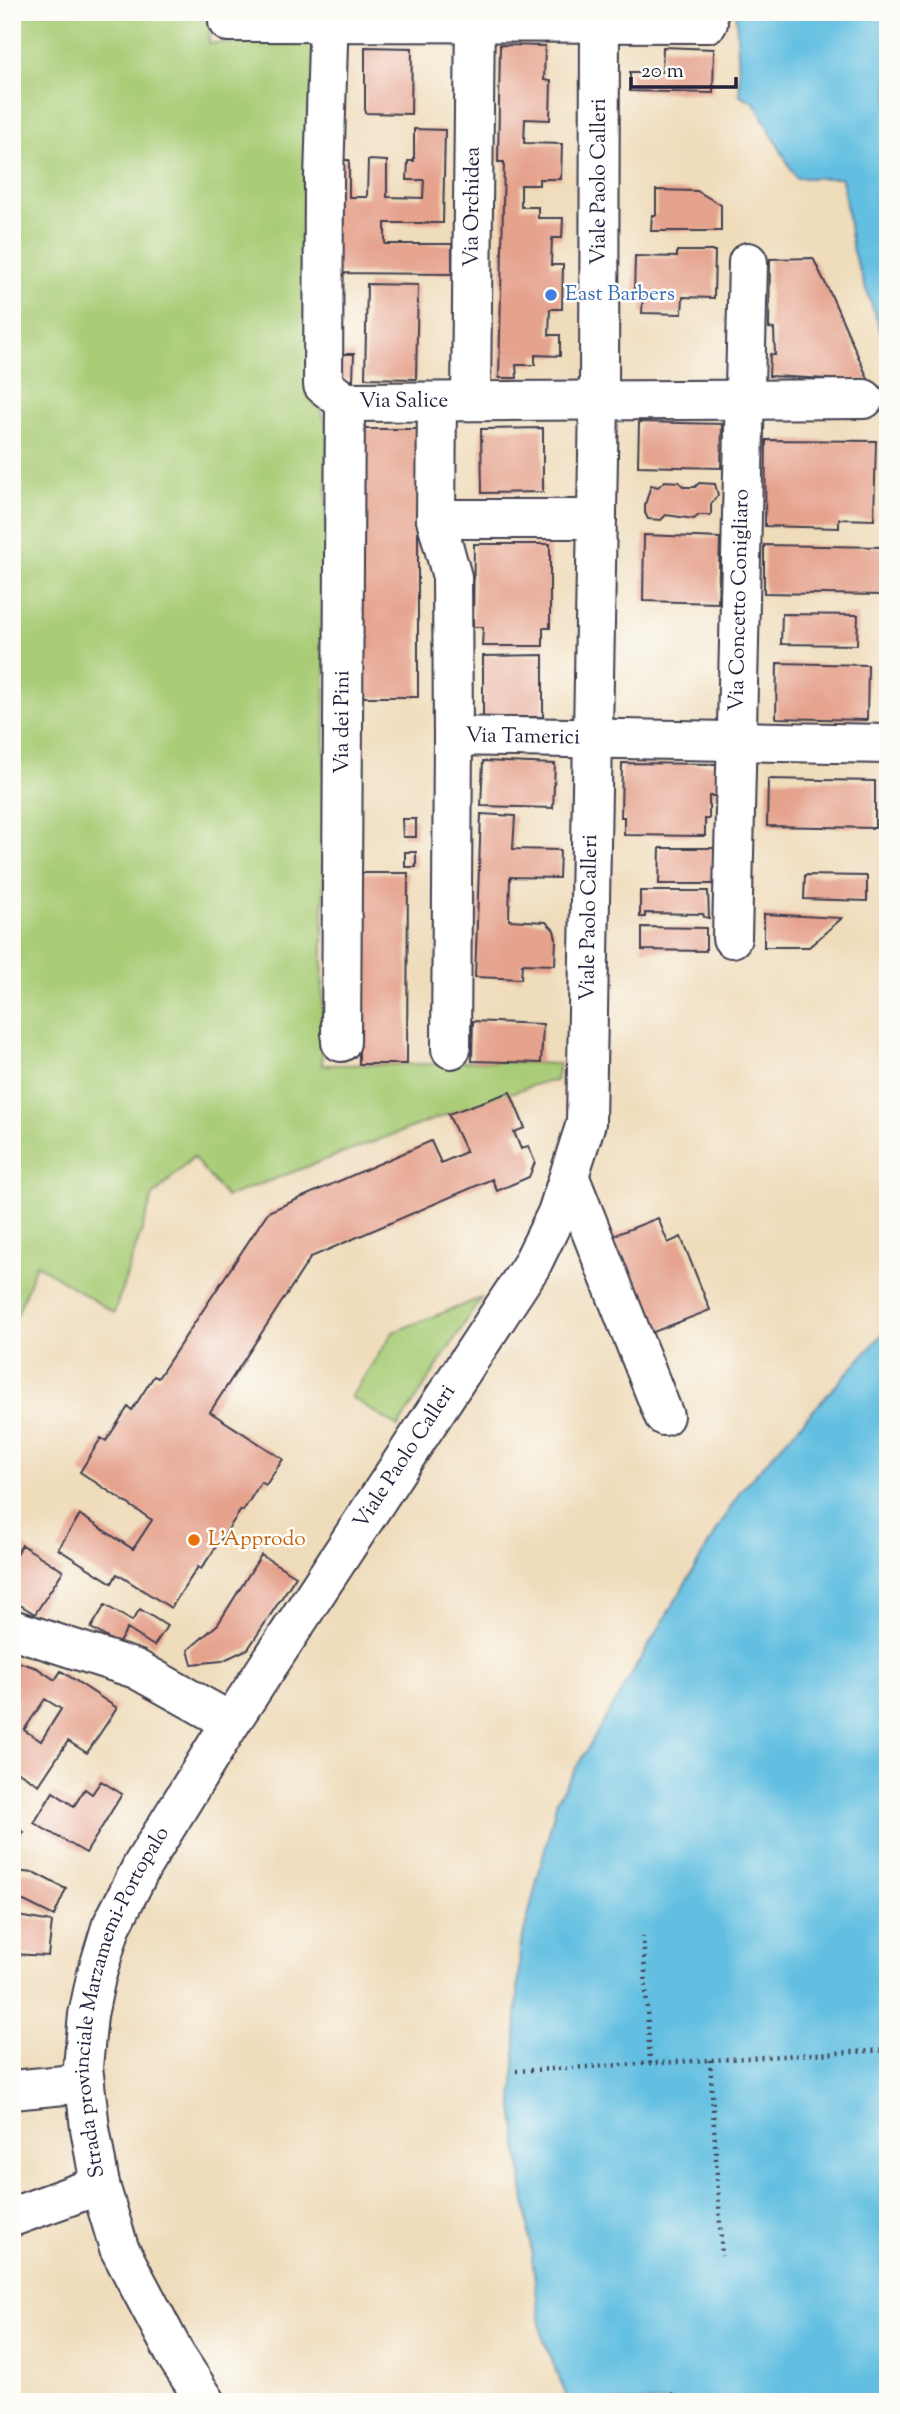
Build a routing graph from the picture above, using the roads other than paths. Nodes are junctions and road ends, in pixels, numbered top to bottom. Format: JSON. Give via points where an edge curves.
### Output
{"nodes":[{"id":1,"x":324,"y":17,"type":"edge"},
{"id":2,"x":475,"y":17,"type":"edge"},
{"id":3,"x":600,"y":17,"type":"edge"},
{"id":4,"x":228,"y":22,"type":"dead end"},
{"id":5,"x":708,"y":23,"type":"dead end"},
{"id":6,"x":748,"y":262,"type":"dead end"},
{"id":7,"x":864,"y":398,"type":"dead end"},
{"id":8,"x":745,"y":400,"type":"junction"},
{"id":9,"x":599,"y":401,"type":"junction"},
{"id":10,"x":345,"y":402,"type":"junction"},
{"id":11,"x":454,"y":402,"type":"junction"},
{"id":12,"x":436,"y":519,"type":"junction"},
{"id":13,"x":597,"y":519,"type":"junction"},
{"id":14,"x":453,"y":736,"type":"junction"},
{"id":15,"x":593,"y":738,"type":"junction"},
{"id":16,"x":737,"y":742,"type":"junction"},
{"id":17,"x":888,"y":744,"type":"edge"},
{"id":18,"x":732,"y":938,"type":"dead end"},
{"id":19,"x":341,"y":1041,"type":"dead end"},
{"id":20,"x":451,"y":1049,"type":"dead end"},
{"id":21,"x":570,"y":1178,"type":"junction"},
{"id":22,"x":664,"y":1416,"type":"dead end"},
{"id":23,"x":12,"y":1629,"type":"edge"},
{"id":24,"x":231,"y":1722,"type":"junction"},
{"id":25,"x":85,"y":2083,"type":"junction"},
{"id":26,"x":12,"y":2090,"type":"edge"},
{"id":27,"x":100,"y":2185,"type":"junction"},
{"id":28,"x":12,"y":2217,"type":"edge"},
{"id":29,"x":206,"y":2402,"type":"edge"}],
"edges":[{"from":1,"to":2,"type":"street"},
{"from":1,"to":4,"type":"street"},
{"from":1,"to":10,"type":"street","name":"Via Salice","via":[[328,43],[323,385]]},
{"from":2,"to":3,"type":"street"},
{"from":2,"to":11,"type":"street","name":"Via Orchidea"},
{"from":3,"to":5,"type":"street"},
{"from":3,"to":9,"type":"street","name":"Viale Paolo Calleri"},
{"from":6,"to":8,"type":"street","name":"Via Concetto Conigliaro"},
{"from":7,"to":8,"type":"street","name":"Via Salice"},
{"from":8,"to":9,"type":"street","name":"Via Salice"},
{"from":8,"to":16,"type":"street","name":"Via Concetto Conigliaro"},
{"from":9,"to":11,"type":"street","name":"Via Salice"},
{"from":9,"to":13,"type":"street","name":"Viale Paolo Calleri"},
{"from":10,"to":11,"type":"street","name":"Via Salice"},
{"from":10,"to":19,"type":"street","name":"Via dei Pini"},
{"from":11,"to":12,"type":"street","name":"Via Tamerici"},
{"from":12,"to":13,"type":"street"},
{"from":12,"to":14,"type":"street","name":"Via Tamerici","via":[[452,577]]},
{"from":13,"to":15,"type":"street","name":"Viale Paolo Calleri"},
{"from":14,"to":15,"type":"street","name":"Via Tamerici"},
{"from":14,"to":20,"type":"street"},
{"from":15,"to":16,"type":"street","name":"Via Tamerici"},
{"from":15,"to":21,"type":"street","name":"Viale Paolo Calleri","via":[[586,1123]]},
{"from":16,"to":17,"type":"street","name":"Via Tamerici"},
{"from":16,"to":18,"type":"street","name":"Via Concetto Conigliaro"},
{"from":21,"to":22,"type":"street"},
{"from":21,"to":24,"type":"street","name":"Viale Paolo Calleri","via":[[531,1266]]},
{"from":23,"to":24,"type":"street","via":[[136,1669]]},
{"from":24,"to":25,"type":"street","name":"Strada provinciale Marzamemi-Portopalo","via":[[142,1866],[111,1927],[88,2015]]},
{"from":25,"to":26,"type":"street"},
{"from":25,"to":27,"type":"street","name":"Strada provinciale Marzamemi-Portopalo"},
{"from":27,"to":28,"type":"street"},
{"from":27,"to":29,"type":"street","name":"Strada provinciale Marzamemi-Portopalo","via":[[119,2248]]}]}
